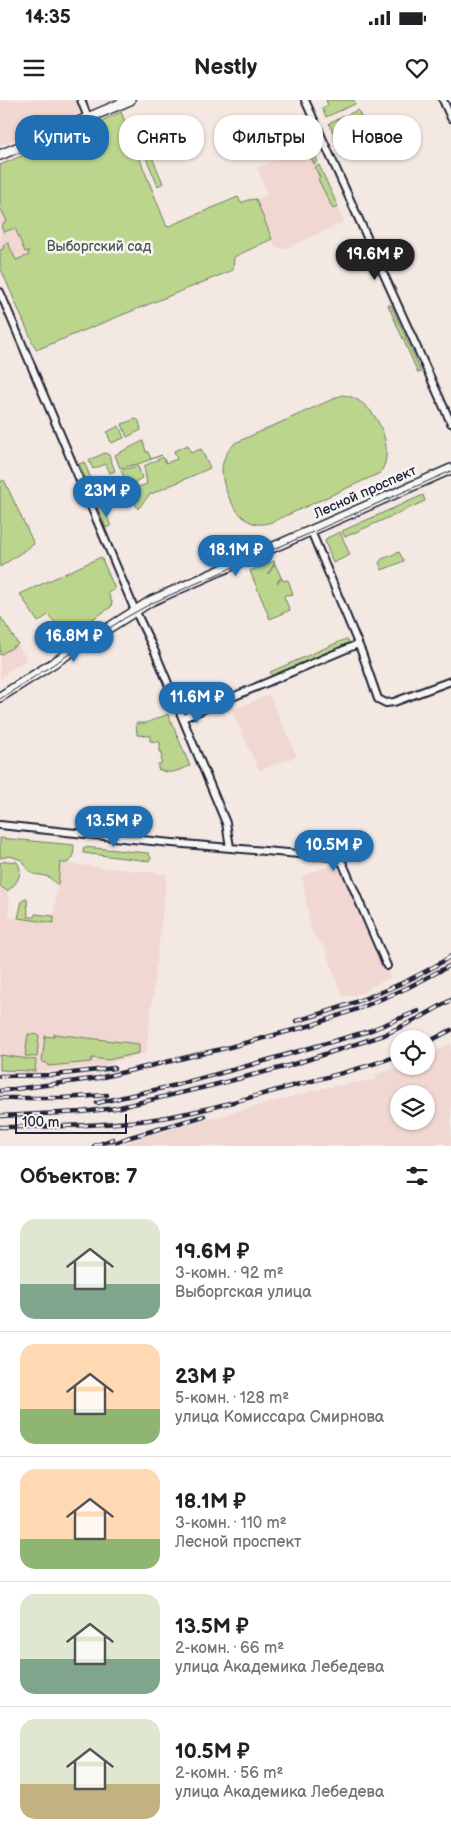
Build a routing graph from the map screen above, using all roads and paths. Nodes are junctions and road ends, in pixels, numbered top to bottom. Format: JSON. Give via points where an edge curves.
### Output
{"nodes":[{"id":1,"x":81,"y":100,"type":"edge"},
{"id":2,"x":130,"y":100,"type":"edge"},
{"id":3,"x":305,"y":100,"type":"edge"},
{"id":4,"x":443,"y":100,"type":"edge"},
{"id":5,"x":87,"y":115,"type":"edge"},
{"id":6,"x":95,"y":115,"type":"edge"},
{"id":7,"x":451,"y":118,"type":"edge"},
{"id":8,"x":15,"y":149,"type":"edge"},
{"id":9,"x":0,"y":155,"type":"edge"},
{"id":10,"x":0,"y":292,"type":"edge"},
{"id":11,"x":451,"y":423,"type":"edge"},
{"id":12,"x":451,"y":469,"type":"edge"},
{"id":13,"x":311,"y":531,"type":"junction"},
{"id":14,"x":135,"y":610,"type":"junction"},
{"id":15,"x":358,"y":644,"type":"junction"},
{"id":16,"x":451,"y":681,"type":"edge"},
{"id":17,"x":0,"y":697,"type":"edge"},
{"id":18,"x":183,"y":718,"type":"junction"},
{"id":19,"x":0,"y":824,"type":"edge"},
{"id":20,"x":230,"y":847,"type":"junction"},
{"id":21,"x":387,"y":966,"type":"dead end"}],
"edges":[{"from":1,"to":5,"type":"street"},
{"from":2,"to":6,"type":"main road"},
{"from":3,"to":11,"type":"street"},
{"from":4,"to":7,"type":"street"},
{"from":8,"to":9,"type":"main road"},
{"from":10,"to":14,"type":"street"},
{"from":12,"to":13,"type":"main road","name":"Лесной проспект"},
{"from":13,"to":14,"type":"main road","name":"Лесной проспект"},
{"from":13,"to":15,"type":"street"},
{"from":14,"to":17,"type":"main road","name":"Лесной проспект"},
{"from":14,"to":18,"type":"street"},
{"from":15,"to":16,"type":"street","via":[[378,698],[386,703]]},
{"from":15,"to":18,"type":"street"},
{"from":18,"to":20,"type":"street","via":[[226,823]]},
{"from":19,"to":20,"type":"street"},
{"from":20,"to":21,"type":"street","via":[[339,860]]}]}
